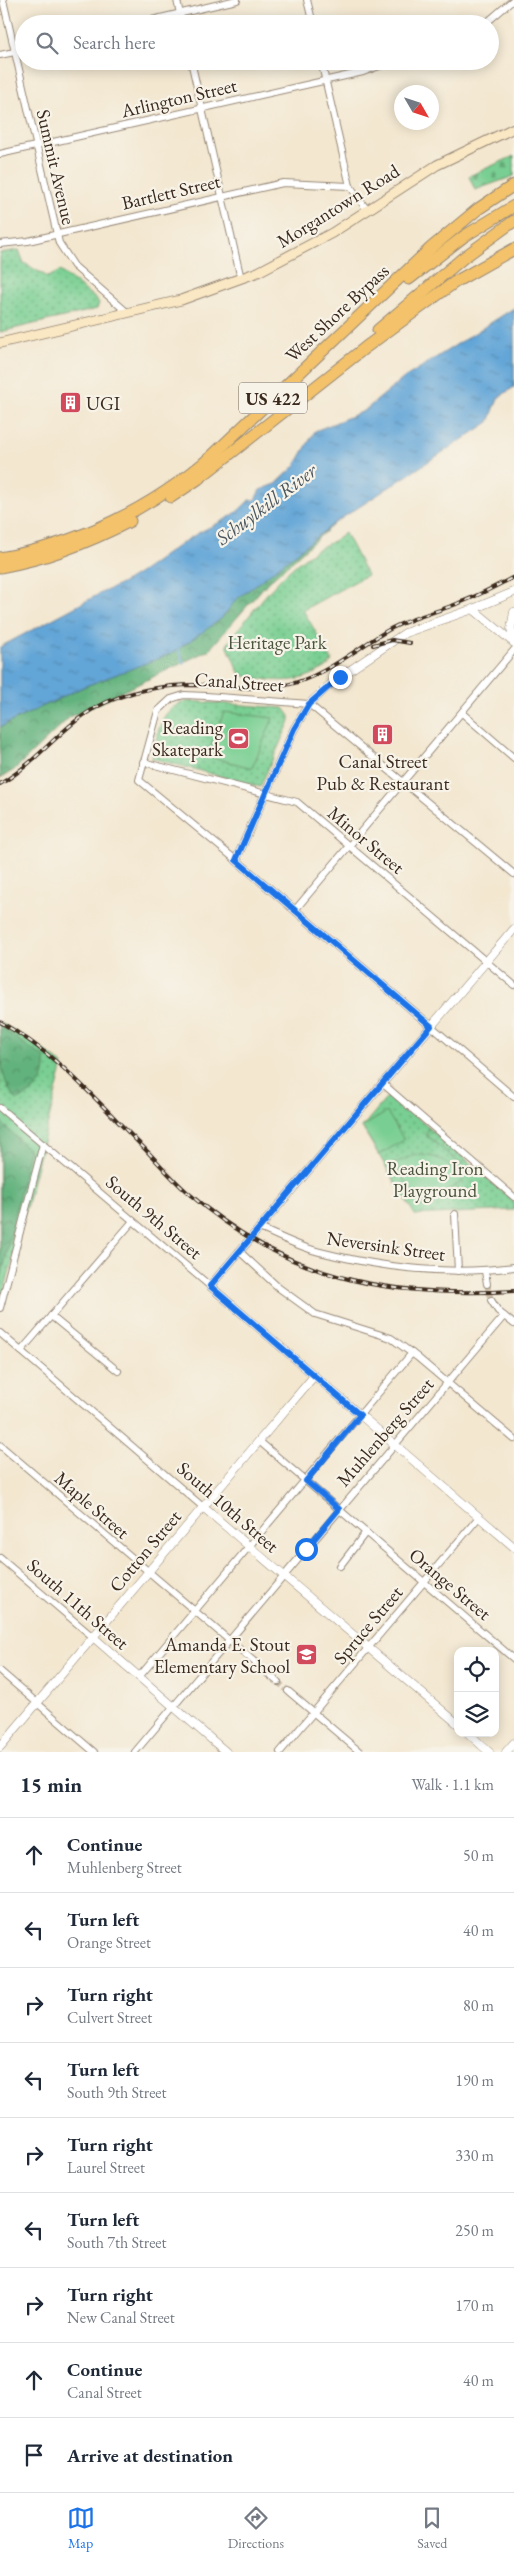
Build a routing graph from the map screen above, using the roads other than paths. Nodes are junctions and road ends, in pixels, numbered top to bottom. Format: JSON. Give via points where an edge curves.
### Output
{"nodes":[{"id":1,"x":3,"y":0,"type":"edge"},
{"id":2,"x":176,"y":0,"type":"edge"},
{"id":3,"x":237,"y":0,"type":"edge"},
{"id":4,"x":307,"y":0,"type":"edge"},
{"id":5,"x":514,"y":0,"type":"edge"},
{"id":6,"x":180,"y":13,"type":"junction"},
{"id":7,"x":172,"y":15,"type":"edge"},
{"id":8,"x":311,"y":15,"type":"edge"},
{"id":9,"x":496,"y":15,"type":"edge"},
{"id":10,"x":15,"y":52,"type":"joint"},
{"id":11,"x":0,"y":55,"type":"edge"},
{"id":12,"x":19,"y":70,"type":"edge"},
{"id":13,"x":193,"y":70,"type":"edge"},
{"id":14,"x":323,"y":70,"type":"edge"},
{"id":15,"x":368,"y":70,"type":"edge"},
{"id":16,"x":326,"y":80,"type":"junction"},
{"id":17,"x":202,"y":109,"type":"junction"},
{"id":18,"x":514,"y":128,"type":"edge"},
{"id":19,"x":36,"y":146,"type":"junction"},
{"id":20,"x":0,"y":154,"type":"edge"},
{"id":21,"x":514,"y":185,"type":"edge"},
{"id":22,"x":350,"y":186,"type":"junction"},
{"id":23,"x":222,"y":196,"type":"junction"},
{"id":24,"x":514,"y":206,"type":"edge"},
{"id":25,"x":367,"y":210,"type":"junction"},
{"id":26,"x":514,"y":221,"type":"edge"},
{"id":27,"x":56,"y":234,"type":"junction"},
{"id":28,"x":0,"y":244,"type":"edge"},
{"id":29,"x":514,"y":249,"type":"edge"},
{"id":30,"x":241,"y":279,"type":"junction"},
{"id":31,"x":128,"y":313,"type":"junction"},
{"id":32,"x":0,"y":343,"type":"edge"},
{"id":33,"x":303,"y":369,"type":"junction"},
{"id":34,"x":312,"y":389,"type":"junction"},
{"id":35,"x":0,"y":558,"type":"edge"},
{"id":36,"x":0,"y":567,"type":"edge"},
{"id":37,"x":514,"y":592,"type":"edge"},
{"id":38,"x":473,"y":609,"type":"junction"},
{"id":39,"x":514,"y":612,"type":"edge"},
{"id":40,"x":514,"y":638,"type":"edge"},
{"id":41,"x":514,"y":643,"type":"edge"},
{"id":42,"x":514,"y":650,"type":"edge"},
{"id":43,"x":309,"y":704,"type":"junction"},
{"id":44,"x":462,"y":713,"type":"junction"},
{"id":45,"x":514,"y":758,"type":"edge"},
{"id":46,"x":143,"y":762,"type":"junction"},
{"id":47,"x":404,"y":781,"type":"junction"},
{"id":48,"x":265,"y":793,"type":"junction"},
{"id":49,"x":350,"y":846,"type":"junction"},
{"id":50,"x":236,"y":860,"type":"junction"},
{"id":51,"x":514,"y":874,"type":"edge"},
{"id":52,"x":295,"y":910,"type":"junction"},
{"id":53,"x":514,"y":929,"type":"edge"},
{"id":54,"x":486,"y":961,"type":"junction"},
{"id":55,"x":514,"y":985,"type":"edge"},
{"id":56,"x":431,"y":1026,"type":"junction"},
{"id":57,"x":382,"y":1083,"type":"junction"},
{"id":58,"x":514,"y":1097,"type":"edge"},
{"id":59,"x":0,"y":1108,"type":"edge"},
{"id":60,"x":42,"y":1144,"type":"junction"},
{"id":61,"x":514,"y":1197,"type":"edge"},
{"id":62,"x":455,"y":1214,"type":"dead end"},
{"id":63,"x":133,"y":1221,"type":"junction"},
{"id":64,"x":259,"y":1228,"type":"junction"},
{"id":65,"x":239,"y":1251,"type":"junction"},
{"id":66,"x":514,"y":1267,"type":"edge"},
{"id":67,"x":458,"y":1271,"type":"junction"},
{"id":68,"x":485,"y":1271,"type":"junction"},
{"id":69,"x":487,"y":1284,"type":"tunnel mouth"},
{"id":70,"x":210,"y":1286,"type":"junction"},
{"id":71,"x":491,"y":1300,"type":"tunnel mouth"},
{"id":72,"x":0,"y":1308,"type":"edge"},
{"id":73,"x":51,"y":1316,"type":"junction"},
{"id":74,"x":504,"y":1316,"type":"junction"},
{"id":75,"x":514,"y":1324,"type":"edge"},
{"id":76,"x":0,"y":1333,"type":"edge"},
{"id":77,"x":20,"y":1351,"type":"junction"},
{"id":78,"x":412,"y":1353,"type":"junction"},
{"id":79,"x":118,"y":1371,"type":"dead end"},
{"id":80,"x":314,"y":1376,"type":"junction"},
{"id":81,"x":447,"y":1382,"type":"junction"},
{"id":82,"x":360,"y":1415,"type":"junction"},
{"id":83,"x":514,"y":1439,"type":"edge"},
{"id":84,"x":259,"y":1441,"type":"junction"},
{"id":85,"x":394,"y":1444,"type":"junction"},
{"id":86,"x":0,"y":1445,"type":"edge"},
{"id":87,"x":306,"y":1481,"type":"junction"},
{"id":88,"x":203,"y":1507,"type":"junction"},
{"id":89,"x":339,"y":1509,"type":"junction"},
{"id":90,"x":479,"y":1517,"type":"junction"},
{"id":91,"x":366,"y":1532,"type":"junction"},
{"id":92,"x":250,"y":1546,"type":"junction"},
{"id":93,"x":514,"y":1547,"type":"edge"},
{"id":94,"x":0,"y":1558,"type":"edge"},
{"id":95,"x":340,"y":1566,"type":"dead end"},
{"id":96,"x":148,"y":1572,"type":"junction"},
{"id":97,"x":284,"y":1576,"type":"junction"},
{"id":98,"x":424,"y":1582,"type":"junction"},
{"id":99,"x":195,"y":1612,"type":"junction"},
{"id":100,"x":93,"y":1637,"type":"junction"},
{"id":101,"x":229,"y":1640,"type":"junction"},
{"id":102,"x":368,"y":1648,"type":"junction"},
{"id":103,"x":514,"y":1659,"type":"edge"},
{"id":104,"x":257,"y":1664,"type":"tunnel mouth"},
{"id":105,"x":0,"y":1671,"type":"edge"},
{"id":106,"x":268,"y":1674,"type":"tunnel mouth"},
{"id":107,"x":139,"y":1677,"type":"junction"},
{"id":108,"x":278,"y":1682,"type":"tunnel mouth"},
{"id":109,"x":288,"y":1691,"type":"tunnel mouth"},
{"id":110,"x":38,"y":1703,"type":"junction"},
{"id":111,"x":173,"y":1706,"type":"junction"},
{"id":112,"x":314,"y":1713,"type":"junction"},
{"id":113,"x":454,"y":1721,"type":"edge"},
{"id":114,"x":473,"y":1737,"type":"edge"},
{"id":115,"x":514,"y":1743,"type":"edge"},
{"id":116,"x":0,"y":1747,"type":"edge"},
{"id":117,"x":94,"y":1752,"type":"edge"},
{"id":118,"x":135,"y":1752,"type":"edge"},
{"id":119,"x":226,"y":1752,"type":"edge"},
{"id":120,"x":280,"y":1752,"type":"edge"},
{"id":121,"x":360,"y":1752,"type":"edge"},
{"id":122,"x":490,"y":1752,"type":"edge"},
{"id":123,"x":506,"y":1752,"type":"edge"}],
"edges":[{"from":1,"to":10,"type":"street","name":"Summit Avenue"},
{"from":2,"to":6,"type":"street"},
{"from":3,"to":6,"type":"street"},
{"from":4,"to":8,"type":"street"},
{"from":5,"to":9,"type":"street"},
{"from":6,"to":7,"type":"street"},
{"from":10,"to":11,"type":"street"},
{"from":12,"to":19,"type":"street","name":"Summit Avenue"},
{"from":13,"to":17,"type":"street"},
{"from":14,"to":16,"type":"street"},
{"from":15,"to":16,"type":"street","name":"Arlington Street"},
{"from":16,"to":17,"type":"street","name":"Arlington Street"},
{"from":16,"to":22,"type":"street"},
{"from":17,"to":19,"type":"street","name":"Arlington Street"},
{"from":17,"to":23,"type":"street"},
{"from":18,"to":25,"type":"main road","name":"Morgantown Road","via":[[437,165]]},
{"from":19,"to":20,"type":"street","name":"Arlington Street"},
{"from":19,"to":27,"type":"street","name":"Summit Avenue"},
{"from":21,"to":33,"type":"highway","name":"West Shore Bypass","number":"US 422","via":[[478,209],[432,248]]},
{"from":22,"to":23,"type":"street","name":"Bartlett Street","via":[[283,184]]},
{"from":22,"to":25,"type":"street"},
{"from":23,"to":27,"type":"street","name":"Bartlett Street"},
{"from":23,"to":30,"type":"street"},
{"from":24,"to":33,"type":"highway","via":[[434,259]]},
{"from":25,"to":30,"type":"main road","name":"Morgantown Road","via":[[308,247]]},
{"from":26,"to":34,"type":"highway","via":[[441,277]]},
{"from":27,"to":28,"type":"street","name":"Bartlett Street"},
{"from":27,"to":31,"type":"street","name":"Summit Avenue","via":[[69,261]]},
{"from":29,"to":34,"type":"highway","name":"West Shore Bypass","number":"US 422","via":[[455,282]]},
{"from":30,"to":31,"type":"main road","name":"Morgantown Road"},
{"from":31,"to":32,"type":"main road","name":"Morgantown Road"},
{"from":33,"to":35,"type":"highway","name":"West Shore Bypass","number":"US 422","via":[[213,455],[154,499],[74,538]]},
{"from":34,"to":36,"type":"highway","name":"West Shore Bypass","number":"US 422","via":[[198,479],[154,508],[80,545]]},
{"from":37,"to":38,"type":"street","name":"Canal Street"},
{"from":38,"to":41,"type":"street"},
{"from":38,"to":43,"type":"street","name":"Canal Street","via":[[423,625],[392,640]]},
{"from":39,"to":40,"type":"street","via":[[511,629]]},
{"from":42,"to":44,"type":"street"},
{"from":43,"to":46,"type":"street","name":"Canal Street","via":[[191,696],[171,699],[158,712]]},
{"from":43,"to":47,"type":"street"},
{"from":43,"to":48,"type":"street"},
{"from":44,"to":45,"type":"street"},
{"from":44,"to":47,"type":"street"},
{"from":46,"to":48,"type":"street","name":"Minor Street"},
{"from":46,"to":50,"type":"street","name":"Canal Street","via":[[139,780]]},
{"from":47,"to":49,"type":"street"},
{"from":47,"to":51,"type":"street"},
{"from":48,"to":49,"type":"street","name":"Minor Street","via":[[297,802]]},
{"from":48,"to":50,"type":"street"},
{"from":49,"to":52,"type":"street"},
{"from":49,"to":54,"type":"street","name":"Minor Street"},
{"from":50,"to":52,"type":"street"},
{"from":52,"to":56,"type":"street"},
{"from":53,"to":54,"type":"street"},
{"from":54,"to":55,"type":"street","name":"Minor Street"},
{"from":54,"to":56,"type":"street"},
{"from":56,"to":57,"type":"street"},
{"from":56,"to":58,"type":"street"},
{"from":57,"to":61,"type":"street"},
{"from":57,"to":64,"type":"street"},
{"from":59,"to":60,"type":"street","name":"South 9th Street"},
{"from":60,"to":63,"type":"street","name":"South 9th Street"},
{"from":60,"to":72,"type":"street"},
{"from":62,"to":67,"type":"street"},
{"from":63,"to":70,"type":"street","name":"South 9th Street"},
{"from":63,"to":73,"type":"street"},
{"from":64,"to":65,"type":"street"},
{"from":64,"to":67,"type":"street","name":"Neversink Street","via":[[320,1252],[413,1269]]},
{"from":65,"to":70,"type":"street"},
{"from":65,"to":78,"type":"street","via":[[306,1309],[391,1338]]},
{"from":66,"to":68,"type":"street","name":"Neversink Street"},
{"from":67,"to":68,"type":"street","name":"Neversink Street"},
{"from":68,"to":69,"type":"street"},
{"from":70,"to":80,"type":"street","name":"South 9th Street"},
{"from":71,"to":74,"type":"street"},
{"from":73,"to":77,"type":"street"},
{"from":73,"to":79,"type":"street"},
{"from":74,"to":75,"type":"street"},
{"from":74,"to":81,"type":"street","name":"Muhlenberg Street"},
{"from":76,"to":77,"type":"street","name":"South 10th Street"},
{"from":77,"to":88,"type":"street","name":"South 10th Street"},
{"from":78,"to":81,"type":"street"},
{"from":78,"to":82,"type":"street"},
{"from":80,"to":82,"type":"street","name":"South 9th Street"},
{"from":80,"to":84,"type":"street","name":"Cotton Street"},
{"from":81,"to":83,"type":"street"},
{"from":81,"to":85,"type":"street","name":"Muhlenberg Street"},
{"from":82,"to":85,"type":"street","name":"South 9th Street"},
{"from":82,"to":87,"type":"street"},
{"from":84,"to":87,"type":"street","name":"Orange Street"},
{"from":84,"to":88,"type":"street","name":"Cotton Street"},
{"from":85,"to":89,"type":"street","name":"Muhlenberg Street"},
{"from":85,"to":90,"type":"street","name":"South 9th Street"},
{"from":86,"to":96,"type":"street","name":"Maple Street"},
{"from":87,"to":89,"type":"street","name":"Orange Street"},
{"from":87,"to":92,"type":"street"},
{"from":88,"to":92,"type":"street","name":"South 10th Street"},
{"from":88,"to":96,"type":"street","name":"Cotton Street"},
{"from":89,"to":91,"type":"street","name":"Orange Street"},
{"from":89,"to":97,"type":"street","name":"Muhlenberg Street"},
{"from":90,"to":93,"type":"street","name":"South 9th Street"},
{"from":90,"to":98,"type":"street","name":"Spruce Street"},
{"from":91,"to":95,"type":"street"},
{"from":91,"to":98,"type":"street","name":"Orange Street"},
{"from":92,"to":97,"type":"street","name":"South 10th Street"},
{"from":92,"to":99,"type":"street"},
{"from":94,"to":100,"type":"street","name":"South 11th Street"},
{"from":96,"to":99,"type":"street","name":"Maple Street"},
{"from":96,"to":100,"type":"street","name":"Cotton Street"},
{"from":97,"to":101,"type":"street","name":"Muhlenberg Street"},
{"from":97,"to":102,"type":"street","name":"South 10th Street"},
{"from":98,"to":102,"type":"street","name":"Spruce Street"},
{"from":98,"to":103,"type":"street","name":"Orange Street"},
{"from":99,"to":101,"type":"street","name":"Maple Street"},
{"from":99,"to":107,"type":"street"},
{"from":100,"to":107,"type":"street","name":"South 11th Street"},
{"from":100,"to":110,"type":"street","name":"Cotton Street"},
{"from":101,"to":104,"type":"street","name":"Maple Street"},
{"from":101,"to":111,"type":"street","name":"Muhlenberg Street"},
{"from":102,"to":112,"type":"street","name":"Spruce Street"},
{"from":102,"to":113,"type":"street","name":"South 10th Street"},
{"from":105,"to":110,"type":"street"},
{"from":106,"to":108,"type":"street"},
{"from":107,"to":111,"type":"street","name":"South 11th Street"},
{"from":109,"to":112,"type":"street"},
{"from":110,"to":116,"type":"street","name":"Cotton Street"},
{"from":110,"to":117,"type":"street"},
{"from":111,"to":118,"type":"street","name":"Muhlenberg Street"},
{"from":111,"to":119,"type":"street","name":"South 11th Street"},
{"from":112,"to":120,"type":"street","name":"Spruce Street"},
{"from":112,"to":121,"type":"street"},
{"from":114,"to":122,"type":"street"},
{"from":115,"to":123,"type":"street"}]}
